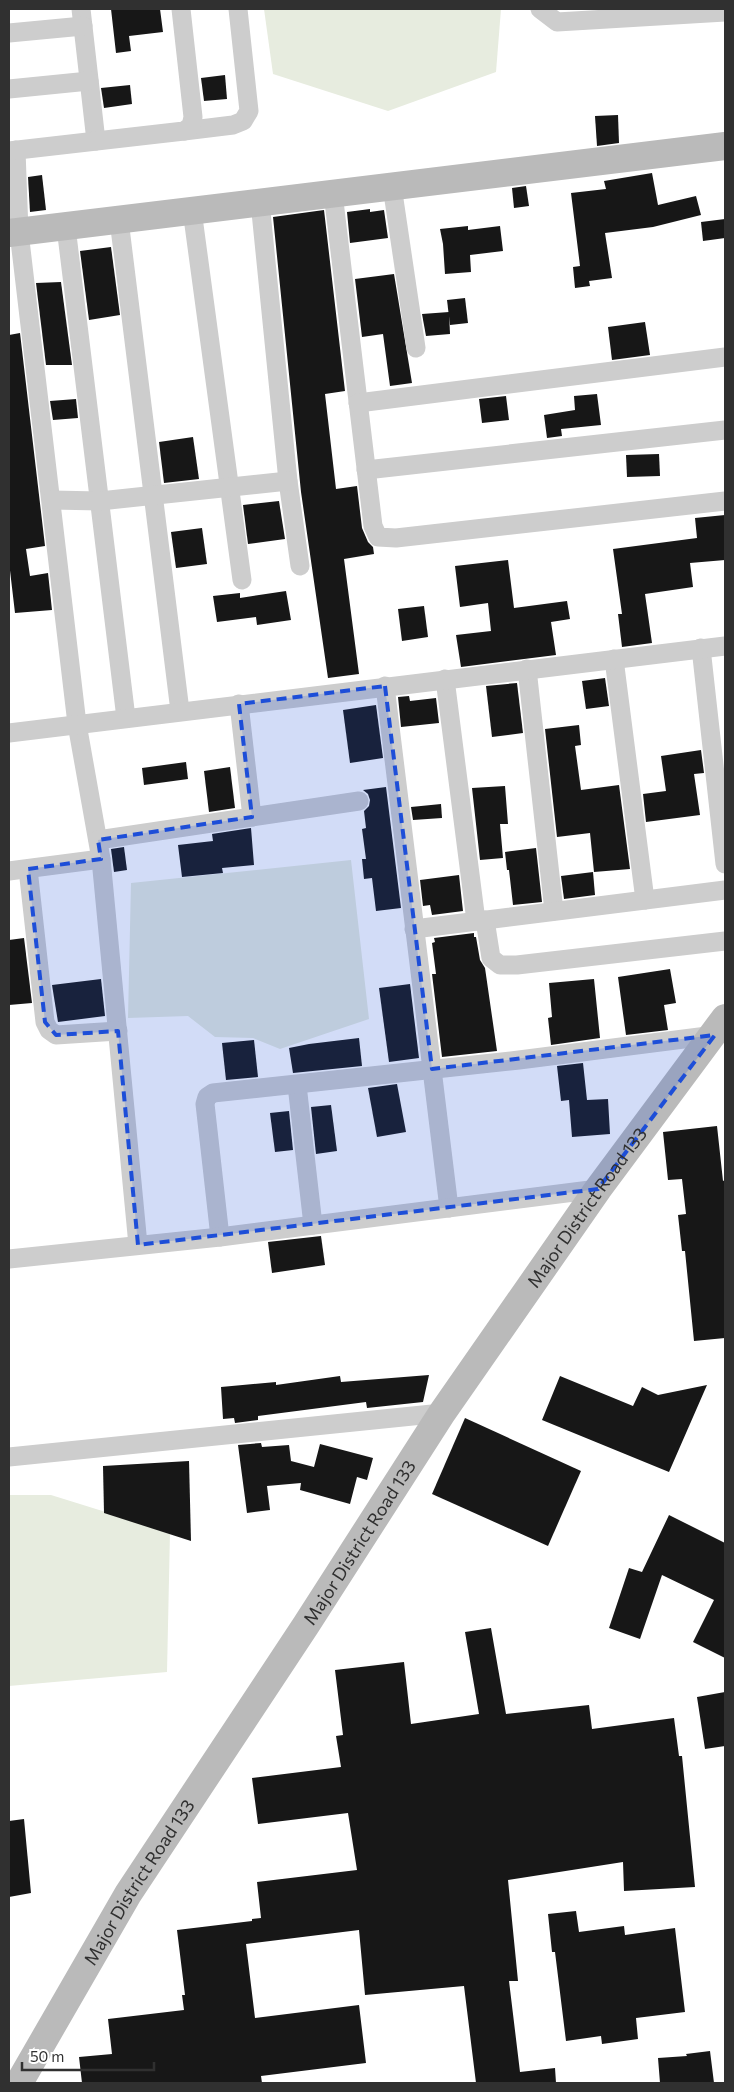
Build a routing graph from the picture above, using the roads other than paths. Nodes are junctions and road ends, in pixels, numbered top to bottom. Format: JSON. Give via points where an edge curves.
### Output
{"nodes":[{"id":1,"x":181,"y":9,"type":"edge"},
{"id":2,"x":238,"y":9,"type":"edge"},
{"id":3,"x":540,"y":9,"type":"edge"},
{"id":4,"x":669,"y":12,"type":"edge"},
{"id":5,"x":725,"y":12,"type":"edge"},
{"id":6,"x":82,"y":18,"type":"edge"},
{"id":7,"x":9,"y":33,"type":"edge"},
{"id":8,"x":89,"y":81,"type":"junction"},
{"id":9,"x":9,"y":89,"type":"edge"},
{"id":10,"x":184,"y":131,"type":"junction"},
{"id":11,"x":96,"y":140,"type":"junction"},
{"id":12,"x":725,"y":146,"type":"edge"},
{"id":13,"x":13,"y":151,"type":"edge"},
{"id":14,"x":392,"y":186,"type":"junction"},
{"id":15,"x":333,"y":193,"type":"junction"},
{"id":16,"x":260,"y":202,"type":"junction"},
{"id":17,"x":192,"y":210,"type":"junction"},
{"id":18,"x":119,"y":220,"type":"junction"},
{"id":19,"x":66,"y":227,"type":"junction"},
{"id":20,"x":14,"y":233,"type":"edge"},
{"id":21,"x":416,"y":348,"type":"dead end"},
{"id":22,"x":725,"y":357,"type":"edge"},
{"id":23,"x":358,"y":403,"type":"junction"},
{"id":24,"x":725,"y":430,"type":"edge"},
{"id":25,"x":366,"y":470,"type":"junction"},
{"id":26,"x":288,"y":481,"type":"junction"},
{"id":27,"x":230,"y":487,"type":"junction"},
{"id":28,"x":154,"y":497,"type":"junction"},
{"id":29,"x":52,"y":500,"type":"junction"},
{"id":30,"x":100,"y":501,"type":"junction"},
{"id":31,"x":725,"y":501,"type":"edge"},
{"id":32,"x":300,"y":566,"type":"dead end"},
{"id":33,"x":242,"y":580,"type":"dead end"},
{"id":34,"x":725,"y":646,"type":"edge"},
{"id":35,"x":701,"y":648,"type":"junction"},
{"id":36,"x":614,"y":658,"type":"junction"},
{"id":37,"x":527,"y":669,"type":"junction"},
{"id":38,"x":445,"y":679,"type":"junction"},
{"id":39,"x":385,"y":686,"type":"junction"},
{"id":40,"x":239,"y":704,"type":"junction"},
{"id":41,"x":180,"y":711,"type":"junction"},
{"id":42,"x":126,"y":718,"type":"junction"},
{"id":43,"x":77,"y":724,"type":"junction"},
{"id":44,"x":9,"y":733,"type":"edge"},
{"id":45,"x":359,"y":801,"type":"dead end"},
{"id":46,"x":252,"y":817,"type":"junction"},
{"id":47,"x":98,"y":840,"type":"junction"},
{"id":48,"x":101,"y":859,"type":"junction"},
{"id":49,"x":725,"y":864,"type":"edge"},
{"id":50,"x":28,"y":869,"type":"junction"},
{"id":51,"x":9,"y":871,"type":"edge"},
{"id":52,"x":725,"y":890,"type":"edge"},
{"id":53,"x":645,"y":900,"type":"junction"},
{"id":54,"x":554,"y":911,"type":"junction"},
{"id":55,"x":480,"y":921,"type":"junction"},
{"id":56,"x":414,"y":929,"type":"junction"},
{"id":57,"x":725,"y":941,"type":"edge"},
{"id":58,"x":720,"y":1026,"type":"edge"},
{"id":59,"x":118,"y":1031,"type":"junction"},
{"id":60,"x":432,"y":1069,"type":"junction"},
{"id":61,"x":297,"y":1085,"type":"junction"},
{"id":62,"x":598,"y":1190,"type":"junction"},
{"id":63,"x":449,"y":1208,"type":"junction"},
{"id":64,"x":313,"y":1226,"type":"junction"},
{"id":65,"x":220,"y":1237,"type":"junction"},
{"id":66,"x":138,"y":1245,"type":"junction"},
{"id":67,"x":9,"y":1259,"type":"edge"},
{"id":68,"x":442,"y":1413,"type":"junction"},
{"id":69,"x":9,"y":1457,"type":"edge"},
{"id":70,"x":19,"y":2083,"type":"edge"}],
"edges":[{"from":1,"to":10,"type":"street","via":[[194,117],[191,126]]},
{"from":2,"to":10,"type":"street","via":[[249,111],[243,121],[233,125]]},
{"from":3,"to":4,"type":"street","via":[[557,22]]},
{"from":4,"to":5,"type":"street"},
{"from":6,"to":7,"type":"street"},
{"from":6,"to":8,"type":"street"},
{"from":8,"to":9,"type":"street"},
{"from":8,"to":11,"type":"street"},
{"from":10,"to":11,"type":"street"},
{"from":11,"to":13,"type":"street"},
{"from":12,"to":14,"type":"main road"},
{"from":13,"to":20,"type":"street"},
{"from":14,"to":15,"type":"main road"},
{"from":14,"to":21,"type":"street"},
{"from":15,"to":16,"type":"main road"},
{"from":15,"to":23,"type":"street"},
{"from":16,"to":17,"type":"main road"},
{"from":16,"to":26,"type":"street"},
{"from":17,"to":18,"type":"main road"},
{"from":17,"to":27,"type":"street"},
{"from":18,"to":19,"type":"main road"},
{"from":18,"to":28,"type":"street"},
{"from":19,"to":20,"type":"main road"},
{"from":19,"to":30,"type":"street"},
{"from":20,"to":29,"type":"street"},
{"from":22,"to":23,"type":"street"},
{"from":23,"to":25,"type":"street"},
{"from":24,"to":25,"type":"street"},
{"from":25,"to":31,"type":"street","via":[[375,533],[383,539]]},
{"from":26,"to":27,"type":"street"},
{"from":26,"to":32,"type":"street"},
{"from":27,"to":28,"type":"street"},
{"from":27,"to":33,"type":"street"},
{"from":28,"to":30,"type":"street"},
{"from":28,"to":41,"type":"street"},
{"from":29,"to":30,"type":"street"},
{"from":29,"to":43,"type":"street"},
{"from":30,"to":42,"type":"street"},
{"from":34,"to":35,"type":"street"},
{"from":35,"to":36,"type":"street"},
{"from":35,"to":49,"type":"street"},
{"from":36,"to":37,"type":"street"},
{"from":36,"to":53,"type":"street"},
{"from":37,"to":38,"type":"street"},
{"from":37,"to":54,"type":"street"},
{"from":38,"to":39,"type":"street"},
{"from":38,"to":55,"type":"street"},
{"from":39,"to":40,"type":"street"},
{"from":39,"to":56,"type":"street"},
{"from":40,"to":41,"type":"street"},
{"from":40,"to":46,"type":"street"},
{"from":41,"to":42,"type":"street"},
{"from":42,"to":43,"type":"street"},
{"from":43,"to":44,"type":"street"},
{"from":43,"to":47,"type":"street"},
{"from":45,"to":46,"type":"street"},
{"from":46,"to":47,"type":"street"},
{"from":47,"to":48,"type":"street"},
{"from":48,"to":50,"type":"street"},
{"from":48,"to":59,"type":"street"},
{"from":50,"to":51,"type":"street"},
{"from":50,"to":59,"type":"street","via":[[45,1022],[49,1030],[56,1035]]},
{"from":52,"to":53,"type":"street"},
{"from":53,"to":54,"type":"street"},
{"from":54,"to":55,"type":"street"},
{"from":55,"to":56,"type":"street"},
{"from":55,"to":57,"type":"street","via":[[491,958],[500,965]]},
{"from":56,"to":60,"type":"street"},
{"from":58,"to":60,"type":"street"},
{"from":58,"to":62,"type":"main road","name":"Major District Road 133"},
{"from":59,"to":66,"type":"street"},
{"from":60,"to":61,"type":"street"},
{"from":60,"to":63,"type":"street"},
{"from":61,"to":64,"type":"street"},
{"from":61,"to":65,"type":"street","via":[[213,1093],[207,1097],[205,1104]]},
{"from":62,"to":63,"type":"street"},
{"from":62,"to":68,"type":"main road","name":"Major District Road 133"},
{"from":63,"to":64,"type":"street"},
{"from":64,"to":65,"type":"street"},
{"from":65,"to":66,"type":"street"},
{"from":66,"to":67,"type":"street"},
{"from":68,"to":69,"type":"street"},
{"from":68,"to":70,"type":"main road","name":"Major District Road 133","via":[[128,1894]]}]}
